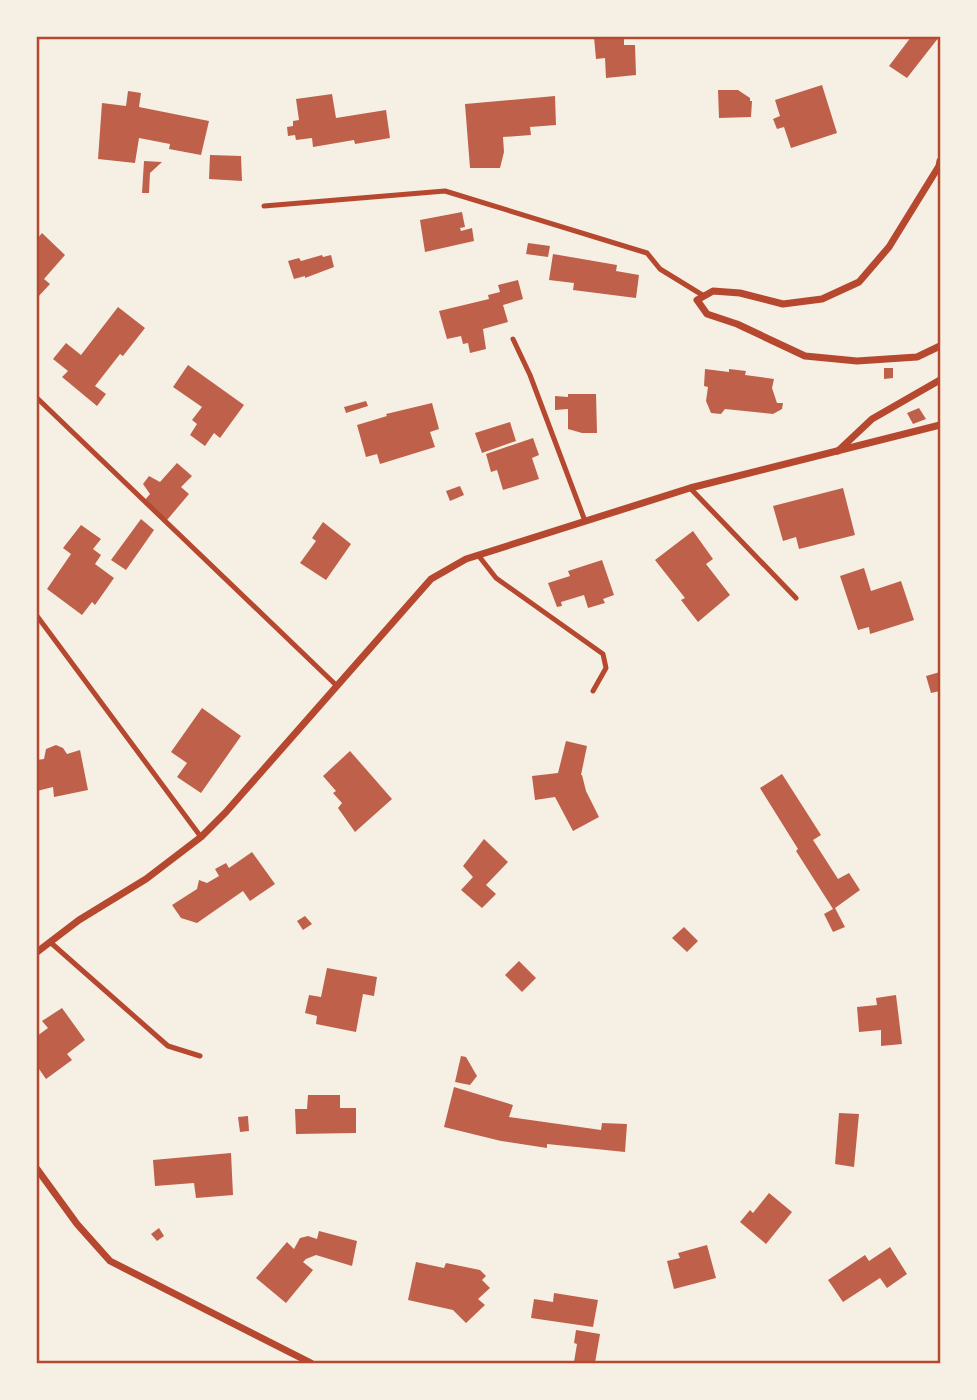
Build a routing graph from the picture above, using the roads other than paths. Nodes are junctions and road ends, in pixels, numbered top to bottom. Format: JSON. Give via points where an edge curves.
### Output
{"nodes":[{"id":1,"x":940,"y":161,"type":"edge"},
{"id":2,"x":264,"y":206,"type":"dead end"},
{"id":3,"x":704,"y":296,"type":"junction"},
{"id":4,"x":513,"y":339,"type":"dead end"},
{"id":5,"x":940,"y":346,"type":"edge"},
{"id":6,"x":940,"y":380,"type":"edge"},
{"id":7,"x":37,"y":398,"type":"edge"},
{"id":8,"x":940,"y":425,"type":"edge"},
{"id":9,"x":838,"y":452,"type":"junction"},
{"id":10,"x":690,"y":488,"type":"junction"},
{"id":11,"x":585,"y":521,"type":"junction"},
{"id":12,"x":478,"y":555,"type":"junction"},
{"id":13,"x":796,"y":598,"type":"dead end"},
{"id":14,"x":37,"y":615,"type":"edge"},
{"id":15,"x":337,"y":686,"type":"junction"},
{"id":16,"x":593,"y":691,"type":"dead end"},
{"id":17,"x":201,"y":837,"type":"junction"},
{"id":18,"x":50,"y":942,"type":"junction"},
{"id":19,"x":37,"y":952,"type":"edge"},
{"id":20,"x":200,"y":1056,"type":"dead end"},
{"id":21,"x":37,"y":1169,"type":"edge"},
{"id":22,"x":312,"y":1363,"type":"edge"}],
"edges":[{"from":1,"to":3,"type":"street","via":[[889,247],[859,282],[822,299],[783,304],[740,293],[713,291]]},
{"from":2,"to":3,"type":"lane","via":[[445,191],[647,253],[660,269]]},
{"from":3,"to":5,"type":"street","via":[[697,300],[707,314],[805,356],[857,361],[917,357]]},
{"from":4,"to":11,"type":"lane"},
{"from":6,"to":9,"type":"street","via":[[872,419]]},
{"from":7,"to":15,"type":"lane"},
{"from":8,"to":9,"type":"street"},
{"from":9,"to":10,"type":"street"},
{"from":10,"to":11,"type":"street"},
{"from":10,"to":13,"type":"lane"},
{"from":11,"to":12,"type":"street"},
{"from":12,"to":15,"type":"street","via":[[431,579]]},
{"from":12,"to":16,"type":"lane","via":[[496,578],[603,654],[606,668]]},
{"from":14,"to":17,"type":"lane"},
{"from":15,"to":17,"type":"street"},
{"from":17,"to":18,"type":"street"},
{"from":18,"to":19,"type":"street"},
{"from":18,"to":20,"type":"lane","via":[[168,1045]]},
{"from":21,"to":22,"type":"street","via":[[110,1261]]}]}
